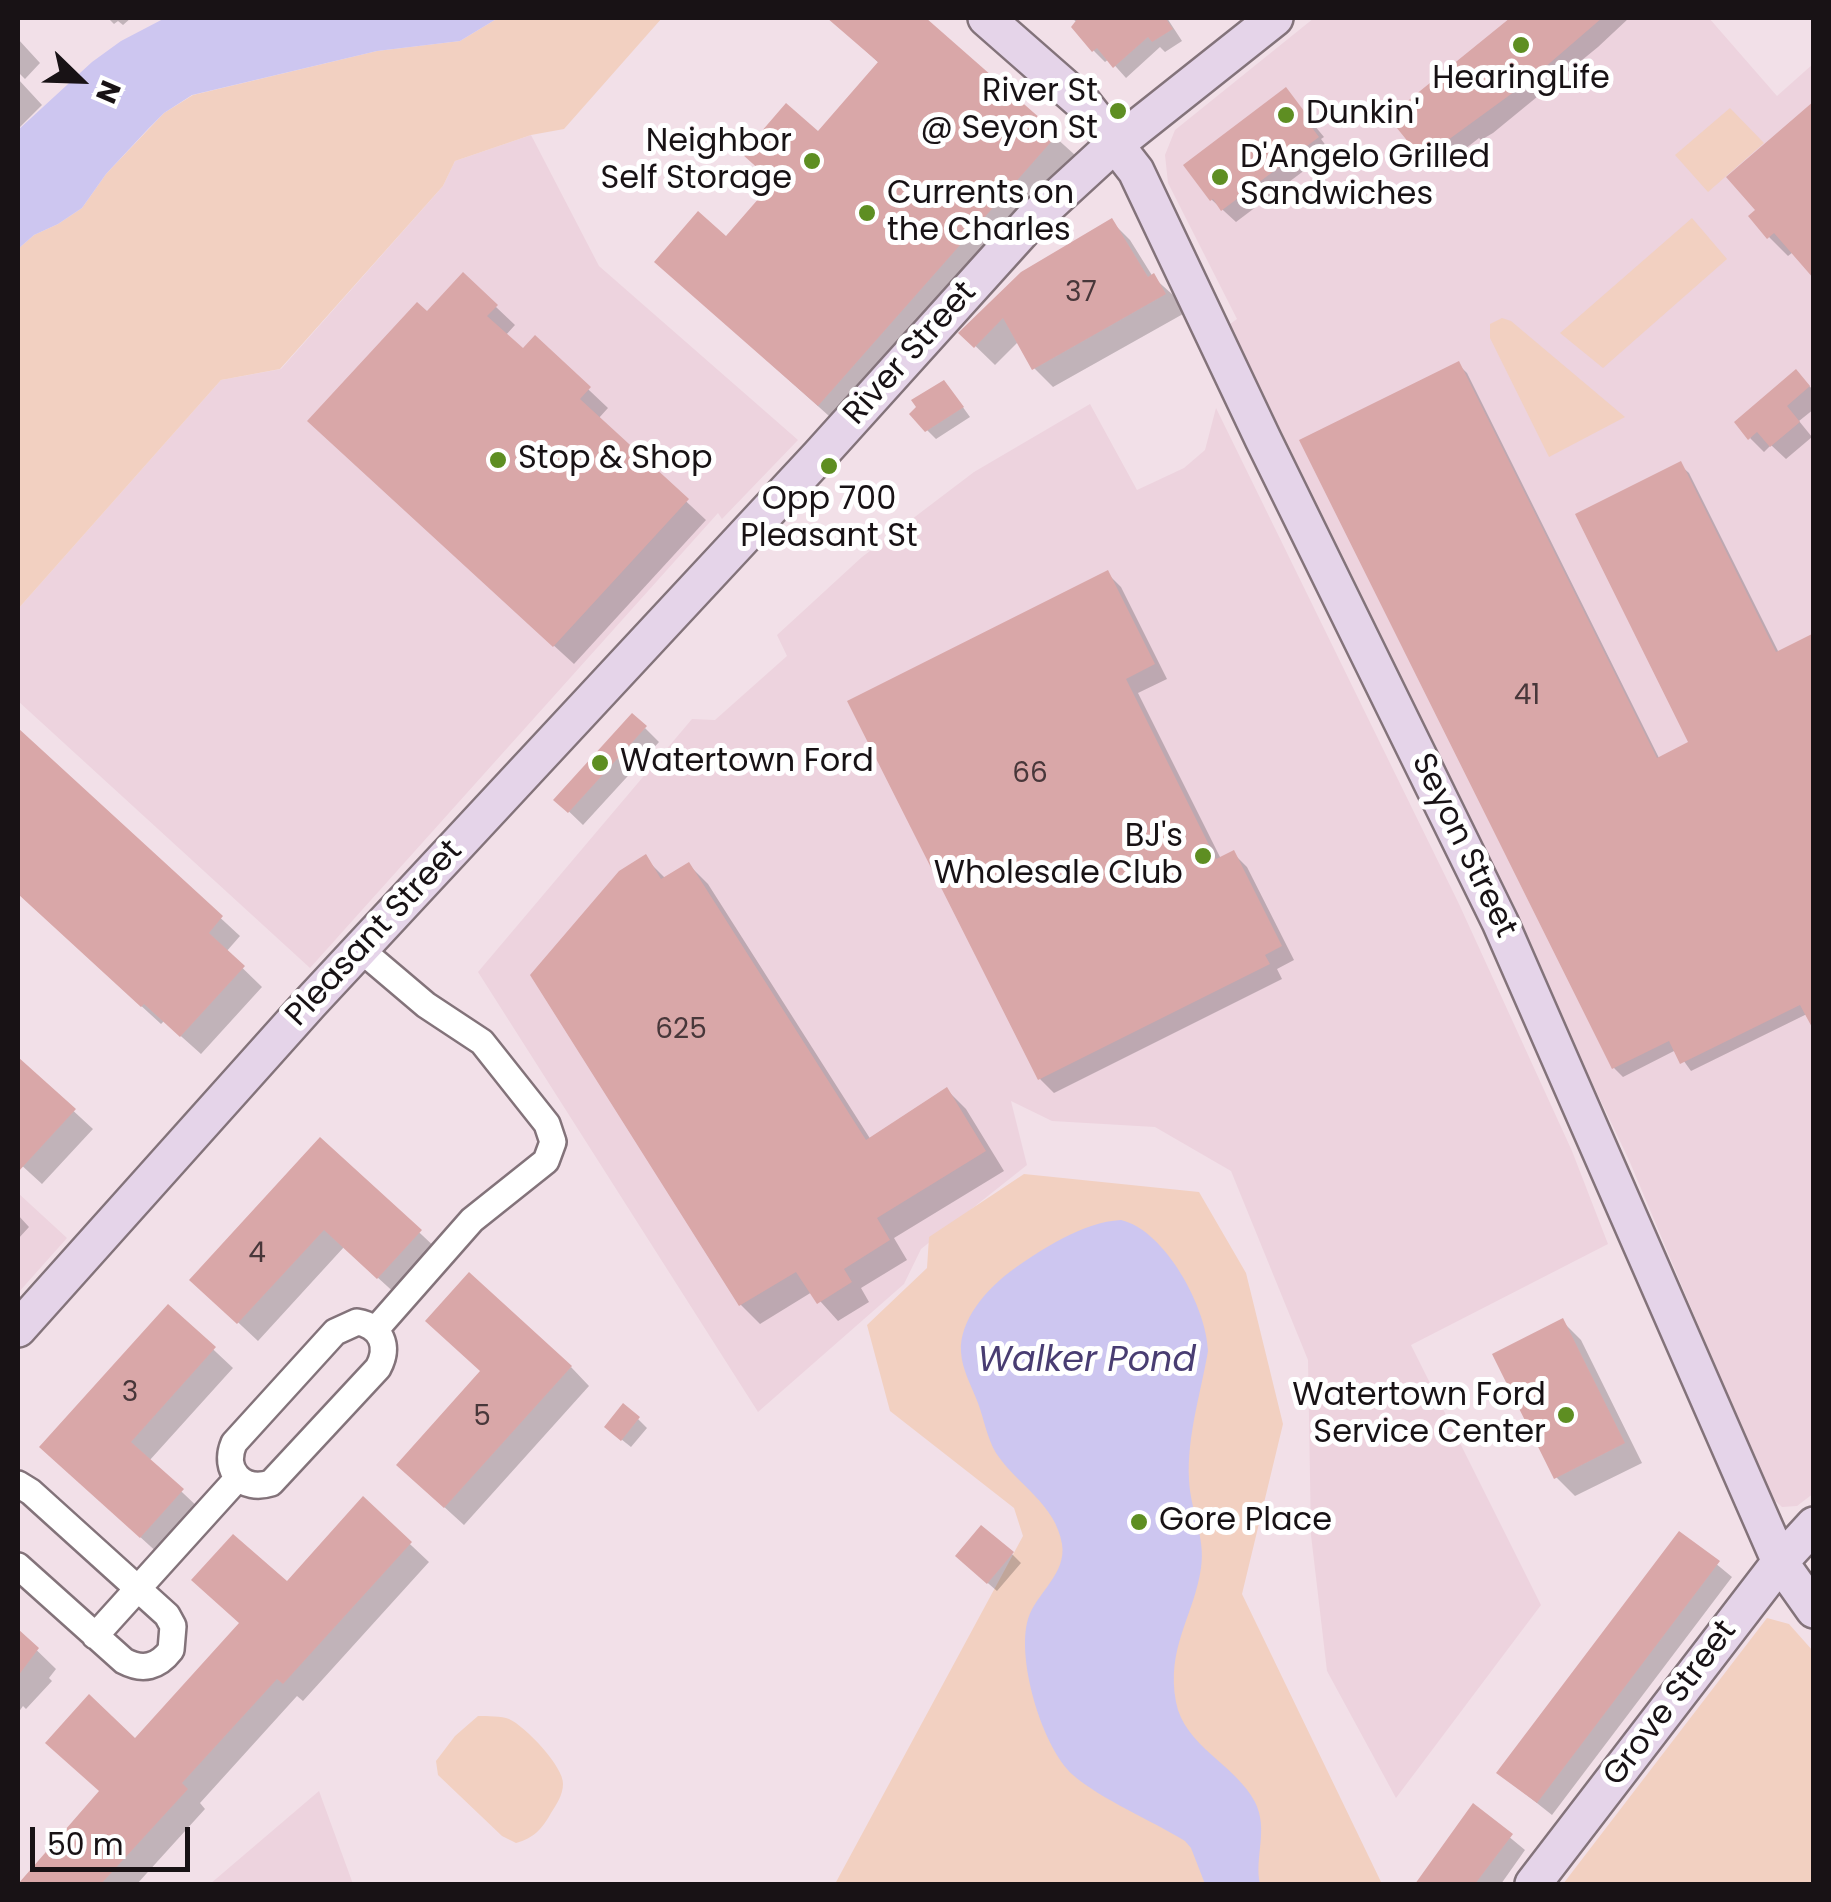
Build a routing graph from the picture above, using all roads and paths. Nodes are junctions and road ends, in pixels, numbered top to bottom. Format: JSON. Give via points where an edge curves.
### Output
{"nodes":[{"id":1,"x":986,"y":18,"type":"edge"},
{"id":2,"x":1275,"y":18,"type":"edge"},
{"id":3,"x":1117,"y":142,"type":"junction"},
{"id":4,"x":738,"y":544,"type":"joint"},
{"id":5,"x":360,"y":949,"type":"junction"},
{"id":6,"x":18,"y":1329,"type":"edge"},
{"id":7,"x":376,"y":1330,"type":"junction"},
{"id":8,"x":238,"y":1479,"type":"junction"},
{"id":9,"x":18,"y":1484,"type":"edge"},
{"id":10,"x":1814,"y":1525,"type":"edge"},
{"id":11,"x":1780,"y":1562,"type":"junction"},
{"id":12,"x":18,"y":1566,"type":"edge"},
{"id":13,"x":138,"y":1588,"type":"junction"},
{"id":14,"x":1814,"y":1610,"type":"edge"},
{"id":15,"x":96,"y":1636,"type":"junction"},
{"id":16,"x":1533,"y":1884,"type":"edge"}],
"edges":[{"from":1,"to":3,"type":"street","name":"Seyon Street"},
{"from":2,"to":3,"type":"street","name":"River Street"},
{"from":3,"to":4,"type":"street","name":"River Street","via":[[1030,221]]},
{"from":3,"to":11,"type":"street","name":"Seyon Street","via":[[1488,896]]},
{"from":4,"to":5,"type":"street","name":"Pleasant Street"},
{"from":5,"to":6,"type":"street","name":"Pleasant Street"},
{"from":5,"to":7,"type":"street","via":[[492,1052],[553,1142],[546,1161],[472,1220]]},
{"from":7,"to":8,"type":"street","via":[[385,1350],[378,1368],[278,1477],[260,1487]]},
{"from":7,"to":8,"type":"street","via":[[357,1322],[335,1332],[234,1443],[229,1462]]},
{"from":8,"to":13,"type":"street"},
{"from":9,"to":13,"type":"street"},
{"from":10,"to":11,"type":"street","name":"Grove Street"},
{"from":11,"to":14,"type":"street","name":"Seyon Street"},
{"from":11,"to":16,"type":"street","name":"Grove Street"},
{"from":12,"to":15,"type":"street"},
{"from":13,"to":15,"type":"street"},
{"from":13,"to":15,"type":"street","via":[[174,1626],[164,1659],[133,1666]]}]}
